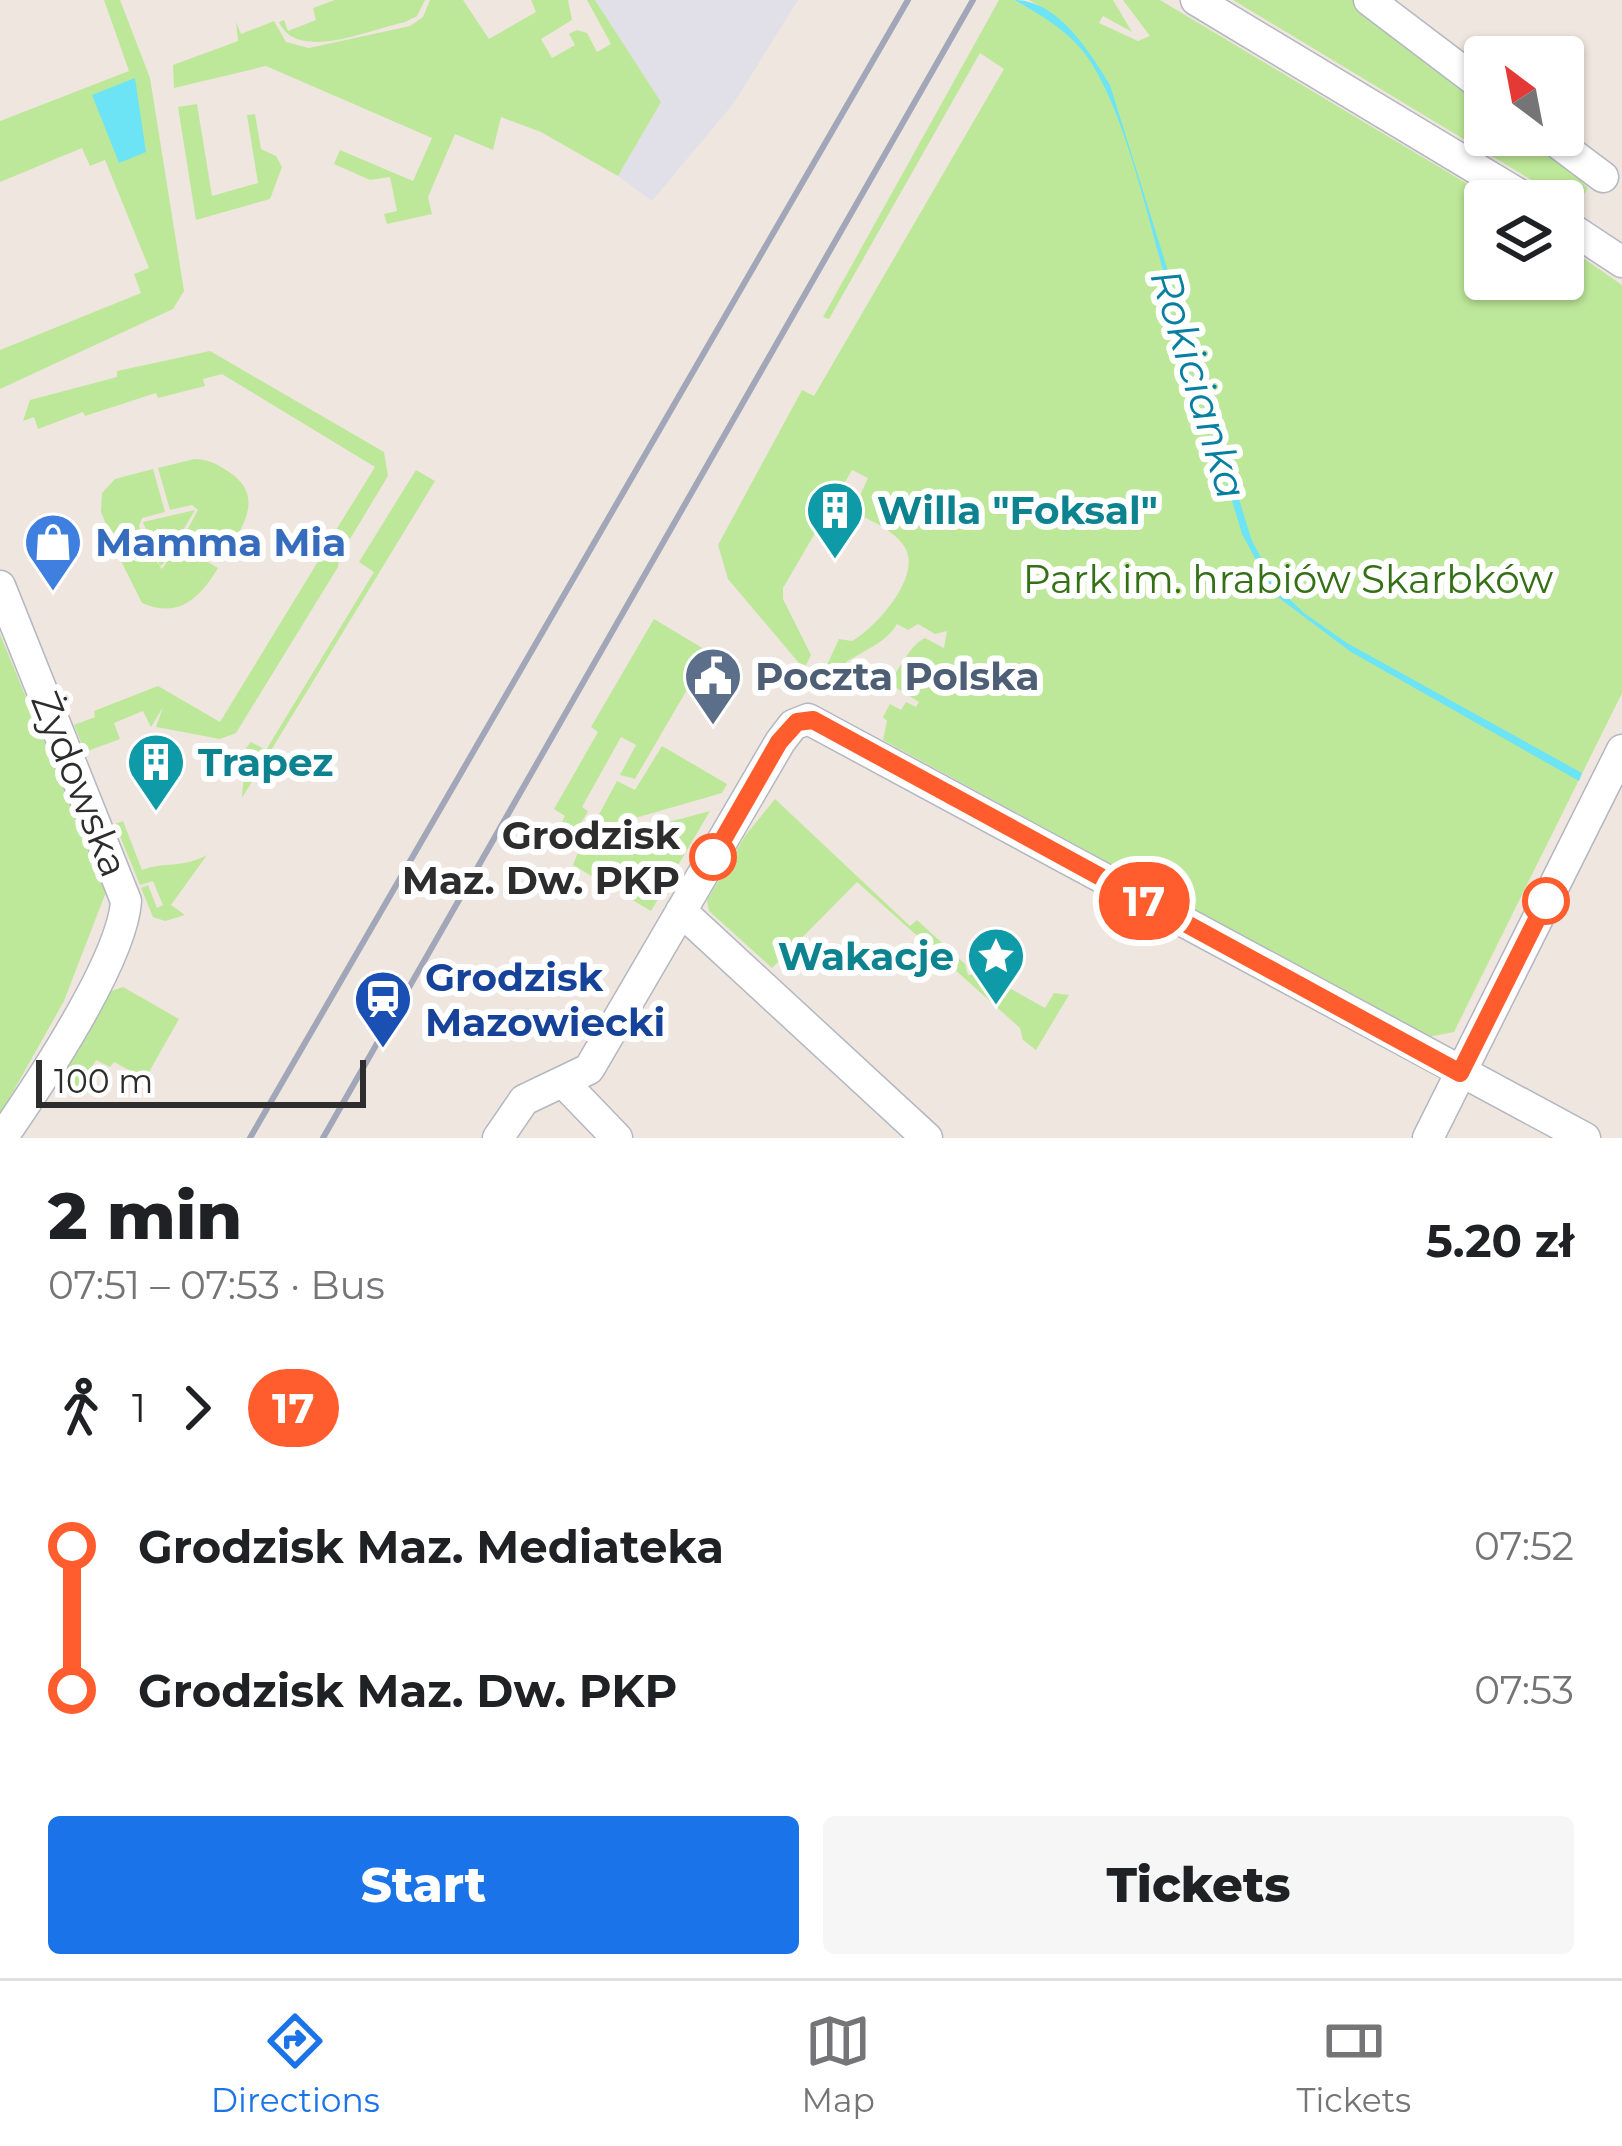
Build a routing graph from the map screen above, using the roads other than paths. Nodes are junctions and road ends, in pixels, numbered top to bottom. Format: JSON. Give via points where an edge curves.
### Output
{"nodes":[{"id":1,"x":1196,"y":0,"type":"edge"},
{"id":2,"x":1369,"y":0,"type":"edge"},
{"id":3,"x":1464,"y":72,"type":"edge"},
{"id":4,"x":1575,"y":156,"type":"edge"},
{"id":5,"x":1603,"y":177,"type":"dead end"},
{"id":6,"x":1495,"y":180,"type":"edge"},
{"id":7,"x":1584,"y":237,"type":"edge"},
{"id":8,"x":1622,"y":262,"type":"edge"},
{"id":9,"x":0,"y":586,"type":"edge"},
{"id":10,"x":1622,"y":750,"type":"edge"},
{"id":11,"x":681,"y":911,"type":"junction"},
{"id":12,"x":1460,"y":1073,"type":"junction"},
{"id":13,"x":565,"y":1084,"type":"junction"},
{"id":14,"x":2,"y":1138,"type":"edge"},
{"id":15,"x":498,"y":1138,"type":"edge"},
{"id":16,"x":617,"y":1138,"type":"edge"},
{"id":17,"x":927,"y":1138,"type":"edge"},
{"id":18,"x":1427,"y":1138,"type":"edge"},
{"id":19,"x":1585,"y":1138,"type":"edge"}],
"edges":[{"from":1,"to":6,"type":"street"},
{"from":2,"to":3,"type":"street"},
{"from":4,"to":5,"type":"street"},
{"from":7,"to":8,"type":"street"},
{"from":9,"to":14,"type":"street","name":"Żydowska","via":[[122,886],[124,918]]},
{"from":10,"to":12,"type":"street"},
{"from":11,"to":12,"type":"street","via":[[779,742],[800,720],[823,724]]},
{"from":11,"to":13,"type":"street","via":[[590,1069]]},
{"from":11,"to":17,"type":"street"},
{"from":12,"to":18,"type":"street"},
{"from":12,"to":19,"type":"street"},
{"from":13,"to":15,"type":"street","via":[[524,1100]]},
{"from":13,"to":16,"type":"street"}]}
